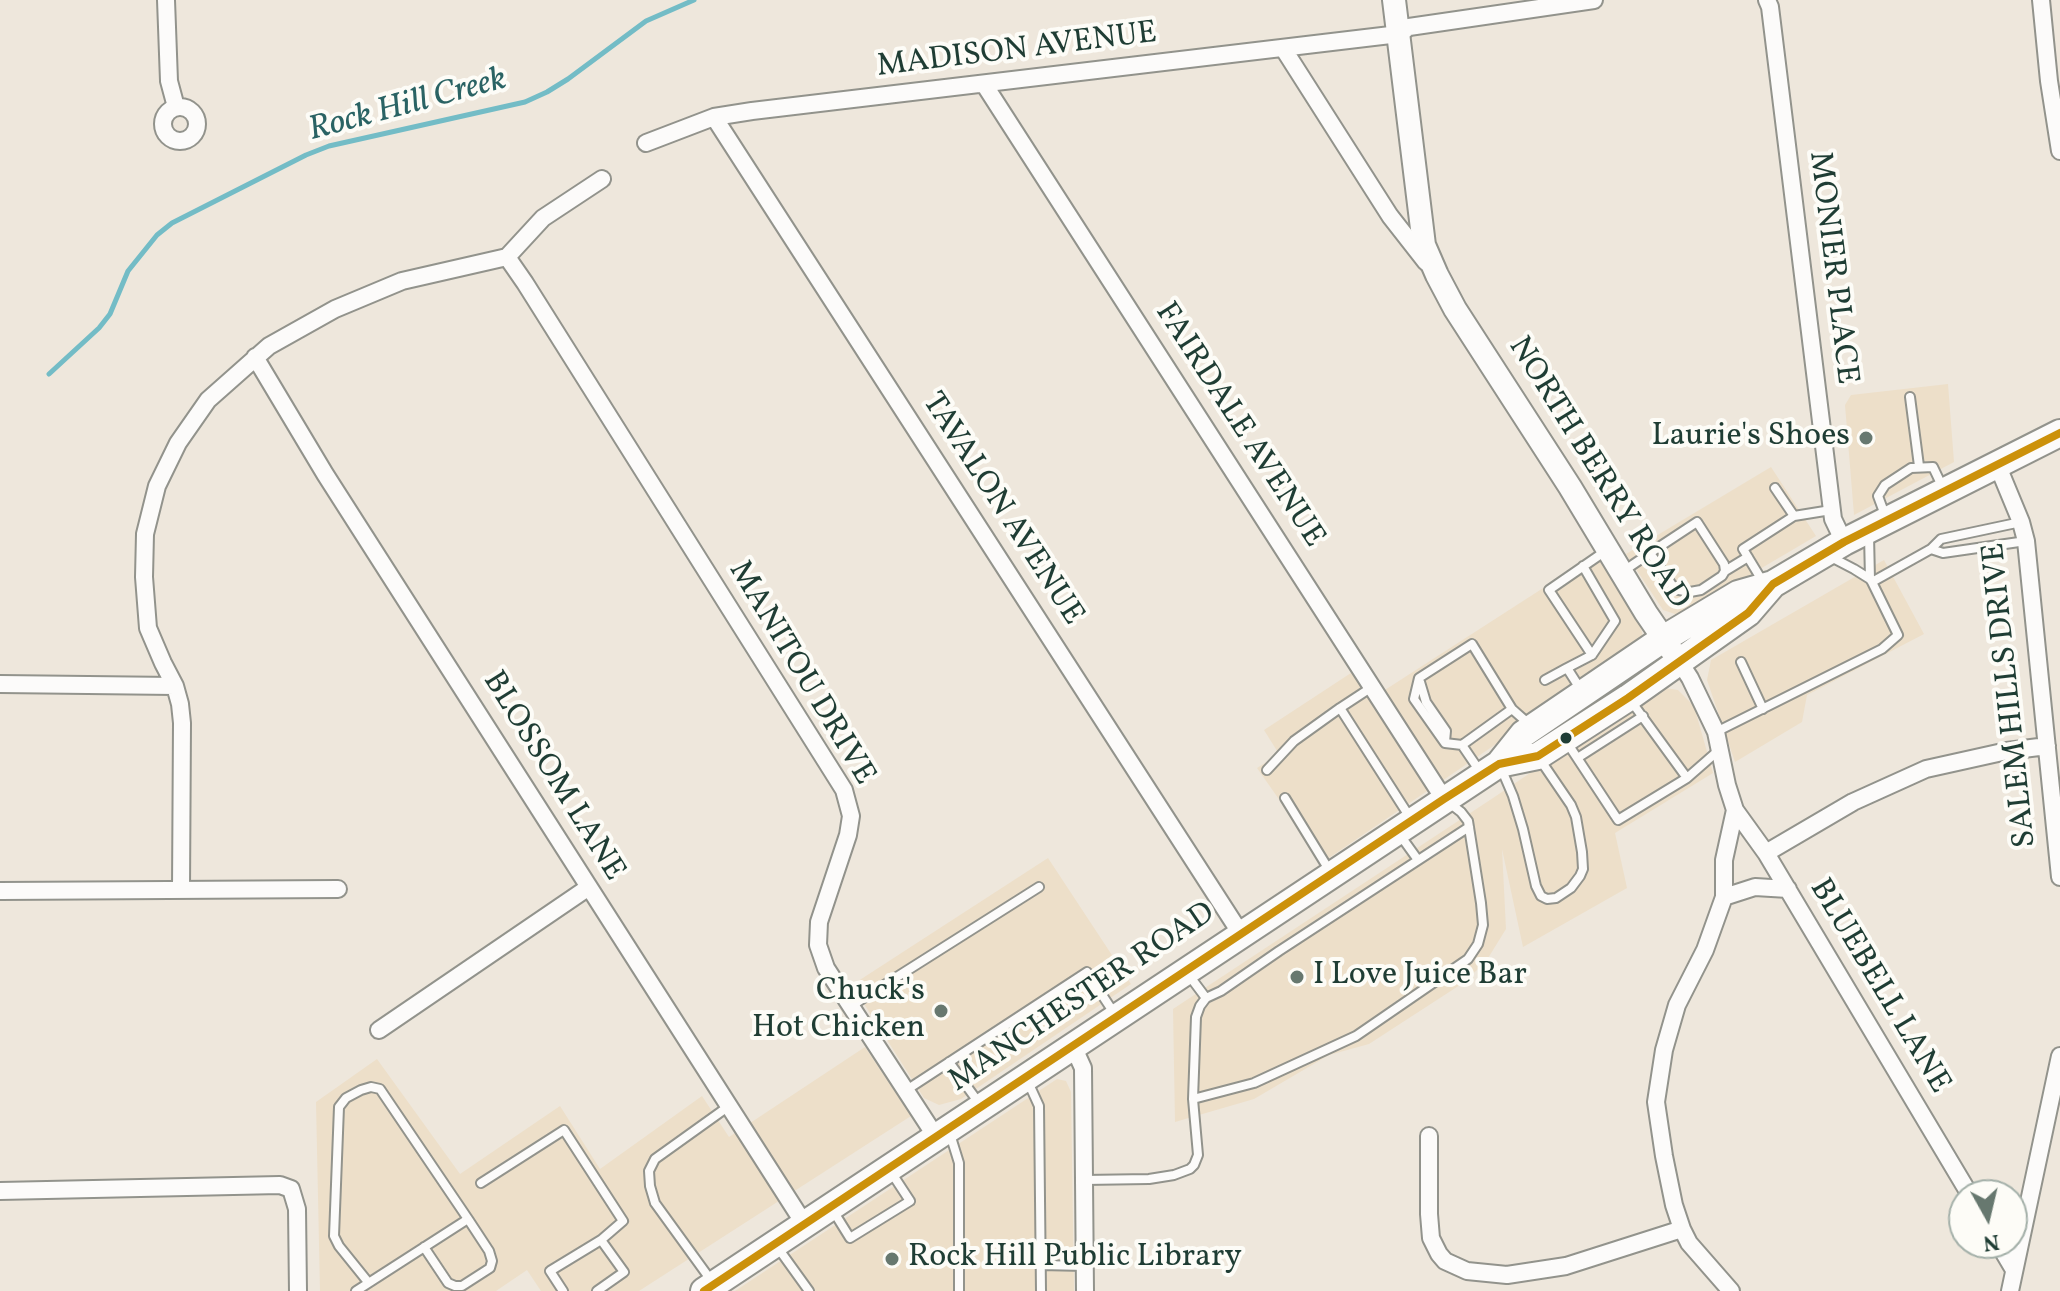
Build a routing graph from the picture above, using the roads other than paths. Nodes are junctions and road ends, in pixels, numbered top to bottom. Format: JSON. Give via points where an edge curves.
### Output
{"nodes":[{"id":1,"x":166,"y":0,"type":"edge"},
{"id":2,"x":1394,"y":0,"type":"edge"},
{"id":3,"x":1594,"y":0,"type":"edge"},
{"id":4,"x":1767,"y":0,"type":"edge"},
{"id":5,"x":2041,"y":0,"type":"edge"},
{"id":6,"x":1399,"y":34,"type":"junction"},
{"id":7,"x":1283,"y":48,"type":"junction"},
{"id":8,"x":984,"y":84,"type":"junction"},
{"id":9,"x":176,"y":107,"type":"dead end"},
{"id":10,"x":714,"y":117,"type":"junction"},
{"id":11,"x":646,"y":143,"type":"dead end"},
{"id":12,"x":2060,"y":151,"type":"edge"},
{"id":13,"x":602,"y":179,"type":"dead end"},
{"id":14,"x":507,"y":257,"type":"junction"},
{"id":15,"x":1437,"y":275,"type":"junction"},
{"id":16,"x":255,"y":357,"type":"junction"},
{"id":17,"x":1910,"y":397,"type":"dead end"},
{"id":18,"x":2060,"y":433,"type":"edge"},
{"id":19,"x":1997,"y":464,"type":"junction"},
{"id":20,"x":1919,"y":466,"type":"junction"},
{"id":21,"x":1775,"y":488,"type":"dead end"},
{"id":22,"x":1945,"y":491,"type":"junction"},
{"id":23,"x":1832,"y":510,"type":"junction"},
{"id":24,"x":1794,"y":516,"type":"junction"},
{"id":25,"x":2021,"y":522,"type":"junction"},
{"id":26,"x":1878,"y":524,"type":"junction"},
{"id":27,"x":2026,"y":541,"type":"junction"},
{"id":28,"x":1834,"y":548,"type":"junction"},
{"id":29,"x":1607,"y":549,"type":"junction"},
{"id":30,"x":1931,"y":549,"type":"junction"},
{"id":31,"x":1650,"y":553,"type":"junction"},
{"id":32,"x":1748,"y":557,"type":"junction"},
{"id":33,"x":1583,"y":566,"type":"junction"},
{"id":34,"x":1725,"y":571,"type":"junction"},
{"id":35,"x":1621,"y":573,"type":"junction"},
{"id":36,"x":1871,"y":580,"type":"junction"},
{"id":37,"x":1769,"y":585,"type":"junction"},
{"id":38,"x":1722,"y":590,"type":"junction"},
{"id":39,"x":1583,"y":621,"type":"dead end"},
{"id":40,"x":1574,"y":630,"type":"junction"},
{"id":41,"x":1663,"y":639,"type":"junction"},
{"id":42,"x":1592,"y":655,"type":"junction"},
{"id":43,"x":1679,"y":661,"type":"junction"},
{"id":44,"x":1741,"y":662,"type":"dead end"},
{"id":45,"x":1567,"y":668,"type":"junction"},
{"id":46,"x":1545,"y":680,"type":"dead end"},
{"id":47,"x":0,"y":684,"type":"edge"},
{"id":48,"x":175,"y":686,"type":"junction"},
{"id":49,"x":1372,"y":687,"type":"junction"},
{"id":50,"x":1583,"y":693,"type":"junction"},
{"id":51,"x":1635,"y":707,"type":"junction"},
{"id":52,"x":1340,"y":708,"type":"junction"},
{"id":53,"x":1512,"y":709,"type":"junction"},
{"id":54,"x":1763,"y":709,"type":"junction"},
{"id":55,"x":1533,"y":727,"type":"junction"},
{"id":56,"x":1716,"y":732,"type":"junction"},
{"id":57,"x":1462,"y":745,"type":"junction"},
{"id":58,"x":2047,"y":746,"type":"junction"},
{"id":59,"x":1572,"y":748,"type":"junction"},
{"id":60,"x":1720,"y":750,"type":"junction"},
{"id":61,"x":1538,"y":756,"type":"junction"},
{"id":62,"x":1491,"y":769,"type":"junction"},
{"id":63,"x":1267,"y":770,"type":"dead end"},
{"id":64,"x":1687,"y":778,"type":"junction"},
{"id":65,"x":1285,"y":798,"type":"dead end"},
{"id":66,"x":1444,"y":799,"type":"junction"},
{"id":67,"x":1735,"y":810,"type":"junction"},
{"id":68,"x":1404,"y":825,"type":"junction"},
{"id":69,"x":1469,"y":827,"type":"junction"},
{"id":70,"x":1766,"y":853,"type":"junction"},
{"id":71,"x":1418,"y":860,"type":"junction"},
{"id":72,"x":1332,"y":874,"type":"junction"},
{"id":73,"x":2060,"y":877,"type":"edge"},
{"id":74,"x":589,"y":887,"type":"junction"},
{"id":75,"x":1039,"y":887,"type":"dead end"},
{"id":76,"x":181,"y":889,"type":"junction"},
{"id":77,"x":338,"y":889,"type":"dead end"},
{"id":78,"x":1788,"y":889,"type":"junction"},
{"id":79,"x":0,"y":891,"type":"edge"},
{"id":80,"x":1724,"y":897,"type":"junction"},
{"id":81,"x":1241,"y":934,"type":"junction"},
{"id":82,"x":1186,"y":971,"type":"junction"},
{"id":83,"x":1206,"y":998,"type":"junction"},
{"id":84,"x":851,"y":1006,"type":"junction"},
{"id":85,"x":1116,"y":1017,"type":"junction"},
{"id":86,"x":379,"y":1030,"type":"dead end"},
{"id":87,"x":1073,"y":1046,"type":"junction"},
{"id":88,"x":2060,"y":1056,"type":"edge"},
{"id":89,"x":949,"y":1062,"type":"junction"},
{"id":90,"x":1025,"y":1078,"type":"junction"},
{"id":91,"x":905,"y":1091,"type":"junction"},
{"id":92,"x":1193,"y":1099,"type":"junction"},
{"id":93,"x":729,"y":1106,"type":"junction"},
{"id":94,"x":981,"y":1106,"type":"junction"},
{"id":95,"x":942,"y":1133,"type":"junction"},
{"id":96,"x":1429,"y":1136,"type":"dead end"},
{"id":97,"x":888,"y":1168,"type":"junction"},
{"id":98,"x":1960,"y":1179,"type":"edge"},
{"id":99,"x":1084,"y":1180,"type":"junction"},
{"id":100,"x":481,"y":1183,"type":"dead end"},
{"id":101,"x":0,"y":1191,"type":"edge"},
{"id":102,"x":831,"y":1206,"type":"junction"},
{"id":103,"x":468,"y":1219,"type":"junction"},
{"id":104,"x":805,"y":1225,"type":"junction"},
{"id":105,"x":1682,"y":1229,"type":"junction"},
{"id":106,"x":601,"y":1240,"type":"junction"},
{"id":107,"x":775,"y":1244,"type":"junction"},
{"id":108,"x":424,"y":1247,"type":"junction"},
{"id":109,"x":2007,"y":1259,"type":"edge"},
{"id":110,"x":1041,"y":1265,"type":"junction"},
{"id":111,"x":1086,"y":1266,"type":"junction"},
{"id":112,"x":2014,"y":1270,"type":"junction"},
{"id":113,"x":368,"y":1282,"type":"junction"},
{"id":114,"x":709,"y":1288,"type":"edge"},
{"id":115,"x":298,"y":1291,"type":"edge"},
{"id":116,"x":356,"y":1291,"type":"edge"},
{"id":117,"x":563,"y":1291,"type":"edge"},
{"id":118,"x":597,"y":1291,"type":"edge"},
{"id":119,"x":809,"y":1291,"type":"edge"},
{"id":120,"x":959,"y":1291,"type":"edge"},
{"id":121,"x":1041,"y":1291,"type":"edge"},
{"id":122,"x":1085,"y":1291,"type":"edge"},
{"id":123,"x":1731,"y":1291,"type":"edge"},
{"id":124,"x":2010,"y":1291,"type":"edge"}],
"edges":[{"from":1,"to":9,"type":"street","via":[[169,81]]},
{"from":2,"to":6,"type":"main road","name":"NORTH BERRY ROAD"},
{"from":3,"to":6,"type":"street","name":"MADISON AVENUE","via":[[1409,27]]},
{"from":4,"to":23,"type":"street","name":"MONIER PLACE"},
{"from":5,"to":12,"type":"street"},
{"from":6,"to":7,"type":"street","name":"MADISON AVENUE"},
{"from":6,"to":15,"type":"main road","name":"NORTH BERRY ROAD","via":[[1424,245]]},
{"from":7,"to":8,"type":"street","name":"MADISON AVENUE"},
{"from":7,"to":15,"type":"street","name":"NORTH BERRY ROAD","via":[[1390,216]]},
{"from":8,"to":10,"type":"street","name":"MADISON AVENUE"},
{"from":8,"to":49,"type":"street","name":"FAIRDALE AVENUE"},
{"from":10,"to":11,"type":"street","name":"MADISON AVENUE"},
{"from":10,"to":81,"type":"street","name":"TAVALON AVENUE"},
{"from":13,"to":14,"type":"street","via":[[543,218]]},
{"from":14,"to":16,"type":"street","via":[[402,281],[335,309]]},
{"from":14,"to":84,"type":"street","name":"MANITOU DRIVE","via":[[844,790],[851,816],[848,835],[819,922],[818,945]]},
{"from":15,"to":29,"type":"main road","name":"NORTH BERRY ROAD"},
{"from":16,"to":48,"type":"street","via":[[208,400],[178,443],[157,486],[145,534],[148,628]]},
{"from":16,"to":74,"type":"street","name":"BLOSSOM LANE"},
{"from":17,"to":20,"type":"lane"},
{"from":18,"to":19,"type":"main road","name":"MANCHESTER ROAD"},
{"from":19,"to":22,"type":"main road","name":"MANCHESTER ROAD"},
{"from":19,"to":25,"type":"street","name":"SALEM HILLS DRIVE"},
{"from":20,"to":22,"type":"lane","via":[[1933,467]]},
{"from":20,"to":26,"type":"lane","via":[[1885,485],[1878,496]]},
{"from":21,"to":24,"type":"lane"},
{"from":22,"to":26,"type":"main road","name":"MANCHESTER ROAD"},
{"from":23,"to":24,"type":"lane"},
{"from":23,"to":28,"type":"street","name":"MONIER PLACE"},
{"from":24,"to":32,"type":"lane","via":[[1743,549]]},
{"from":25,"to":27,"type":"street","name":"SALEM HILLS DRIVE"},
{"from":25,"to":30,"type":"lane","via":[[1941,539]]},
{"from":26,"to":28,"type":"main road","name":"MANCHESTER ROAD"},
{"from":26,"to":36,"type":"lane"},
{"from":27,"to":30,"type":"lane","via":[[1943,553]]},
{"from":27,"to":58,"type":"street","name":"SALEM HILLS DRIVE"},
{"from":28,"to":36,"type":"lane"},
{"from":28,"to":37,"type":"main road","name":"MANCHESTER ROAD"},
{"from":29,"to":33,"type":"lane"},
{"from":29,"to":35,"type":"main road","name":"NORTH BERRY ROAD"},
{"from":30,"to":36,"type":"lane"},
{"from":31,"to":34,"type":"lane","via":[[1697,522]]},
{"from":31,"to":35,"type":"lane"},
{"from":31,"to":38,"type":"lane","via":[[1679,590]]},
{"from":32,"to":34,"type":"lane"},
{"from":32,"to":37,"type":"lane"},
{"from":33,"to":40,"type":"lane","via":[[1549,590]]},
{"from":33,"to":42,"type":"lane","via":[[1599,602],[1615,621]]},
{"from":34,"to":38,"type":"lane"},
{"from":35,"to":41,"type":"main road","name":"NORTH BERRY ROAD"},
{"from":36,"to":54,"type":"lane","via":[[1898,635],[1882,649]]},
{"from":37,"to":38,"type":"main road","name":"MANCHESTER ROAD","via":[[1738,594]]},
{"from":37,"to":43,"type":"main road","name":"MANCHESTER ROAD","via":[[1748,613]]},
{"from":38,"to":41,"type":"main road","name":"MANCHESTER ROAD"},
{"from":39,"to":40,"type":"lane"},
{"from":40,"to":42,"type":"lane"},
{"from":41,"to":43,"type":"main road","name":"NORTH BERRY ROAD"},
{"from":41,"to":50,"type":"main road","name":"MANCHESTER ROAD"},
{"from":42,"to":45,"type":"lane"},
{"from":43,"to":51,"type":"main road","name":"MANCHESTER ROAD"},
{"from":43,"to":56,"type":"street","name":"NORTH BERRY ROAD"},
{"from":44,"to":54,"type":"lane"},
{"from":45,"to":46,"type":"lane"},
{"from":45,"to":50,"type":"lane"},
{"from":47,"to":48,"type":"street"},
{"from":48,"to":76,"type":"street","via":[[183,732]]},
{"from":49,"to":52,"type":"lane"},
{"from":49,"to":66,"type":"street","name":"FAIRDALE AVENUE"},
{"from":50,"to":55,"type":"main road","name":"MANCHESTER ROAD"},
{"from":51,"to":59,"type":"main road","name":"MANCHESTER ROAD"},
{"from":51,"to":64,"type":"lane"},
{"from":52,"to":63,"type":"lane","via":[[1294,741]]},
{"from":52,"to":68,"type":"lane"},
{"from":53,"to":55,"type":"lane"},
{"from":53,"to":57,"type":"lane"},
{"from":53,"to":57,"type":"lane","via":[[1472,644],[1419,678],[1426,702],[1446,731],[1445,743]]},
{"from":54,"to":56,"type":"lane"},
{"from":55,"to":62,"type":"main road","name":"MANCHESTER ROAD"},
{"from":56,"to":60,"type":"street","name":"NORTH BERRY ROAD"},
{"from":57,"to":62,"type":"lane"},
{"from":58,"to":70,"type":"street","via":[[1926,769],[1853,802]]},
{"from":58,"to":73,"type":"street","name":"SALEM HILLS DRIVE"},
{"from":59,"to":61,"type":"main road","name":"MANCHESTER ROAD"},
{"from":59,"to":64,"type":"lane","via":[[1618,820]]},
{"from":60,"to":64,"type":"lane"},
{"from":60,"to":67,"type":"street","name":"NORTH BERRY ROAD"},
{"from":61,"to":62,"type":"main road","name":"MANCHESTER ROAD"},
{"from":61,"to":62,"type":"lane","via":[[1571,805],[1582,852],[1580,876],[1556,898],[1541,896],[1513,796]]},
{"from":62,"to":66,"type":"main road","name":"MANCHESTER ROAD"},
{"from":65,"to":72,"type":"lane"},
{"from":66,"to":68,"type":"main road","name":"MANCHESTER ROAD"},
{"from":66,"to":69,"type":"lane","via":[[1461,812]]},
{"from":67,"to":70,"type":"street","name":"BLUEBELL LANE"},
{"from":67,"to":80,"type":"street","name":"NORTH BERRY ROAD","via":[[1724,860]]},
{"from":68,"to":71,"type":"lane"},
{"from":68,"to":72,"type":"main road","name":"MANCHESTER ROAD"},
{"from":69,"to":71,"type":"lane"},
{"from":69,"to":92,"type":"lane","via":[[1483,925],[1468,959],[1356,1036],[1254,1083]]},
{"from":70,"to":78,"type":"street","name":"BLUEBELL LANE"},
{"from":71,"to":83,"type":"lane"},
{"from":72,"to":81,"type":"main road","name":"MANCHESTER ROAD"},
{"from":74,"to":86,"type":"street"},
{"from":74,"to":93,"type":"street","name":"BLOSSOM LANE"},
{"from":75,"to":84,"type":"lane"},
{"from":76,"to":77,"type":"street"},
{"from":76,"to":79,"type":"street"},
{"from":78,"to":80,"type":"street","via":[[1755,887]]},
{"from":78,"to":98,"type":"street","name":"BLUEBELL LANE"},
{"from":80,"to":105,"type":"street","name":"NORTH BERRY ROAD","via":[[1677,1005],[1656,1102]]},
{"from":81,"to":82,"type":"main road","name":"MANCHESTER ROAD"},
{"from":82,"to":83,"type":"lane"},
{"from":82,"to":85,"type":"main road","name":"MANCHESTER ROAD"},
{"from":83,"to":92,"type":"lane","via":[[1196,1017]]},
{"from":84,"to":91,"type":"street","name":"MANITOU DRIVE"},
{"from":85,"to":87,"type":"main road","name":"MANCHESTER ROAD"},
{"from":85,"to":89,"type":"lane","via":[[1087,972]]},
{"from":87,"to":90,"type":"main road","name":"MANCHESTER ROAD"},
{"from":87,"to":99,"type":"street","via":[[1083,1068]]},
{"from":88,"to":112,"type":"street"},
{"from":89,"to":91,"type":"lane"},
{"from":89,"to":94,"type":"lane"},
{"from":90,"to":94,"type":"main road","name":"MANCHESTER ROAD"},
{"from":90,"to":110,"type":"lane","via":[[1039,1106]]},
{"from":91,"to":95,"type":"street","name":"MANITOU DRIVE"},
{"from":92,"to":99,"type":"lane","via":[[1198,1155],[1190,1169],[1149,1179]]},
{"from":93,"to":104,"type":"street","name":"BLOSSOM LANE"},
{"from":93,"to":114,"type":"lane","via":[[655,1159],[649,1171],[655,1203]]},
{"from":94,"to":95,"type":"main road","name":"MANCHESTER ROAD"},
{"from":95,"to":97,"type":"main road","name":"MANCHESTER ROAD"},
{"from":95,"to":120,"type":"lane","via":[[959,1163]]},
{"from":96,"to":105,"type":"street","via":[[1431,1238],[1445,1261],[1467,1271],[1507,1275],[1566,1266]]},
{"from":97,"to":102,"type":"main road","name":"MANCHESTER ROAD"},
{"from":97,"to":102,"type":"lane","via":[[910,1201],[850,1238]]},
{"from":99,"to":111,"type":"street"},
{"from":100,"to":106,"type":"lane","via":[[564,1130],[623,1221]]},
{"from":101,"to":115,"type":"street","via":[[280,1185],[291,1189],[297,1209]]},
{"from":102,"to":104,"type":"main road","name":"MANCHESTER ROAD"},
{"from":103,"to":108,"type":"lane"},
{"from":103,"to":108,"type":"lane","via":[[492,1261],[490,1268],[462,1286],[448,1283]]},
{"from":103,"to":113,"type":"lane","via":[[380,1089],[371,1087],[346,1098],[339,1107],[334,1236]]},
{"from":104,"to":107,"type":"main road","name":"MANCHESTER ROAD"},
{"from":105,"to":123,"type":"street","name":"NORTH BERRY ROAD"},
{"from":106,"to":117,"type":"lane","via":[[550,1271]]},
{"from":106,"to":118,"type":"lane","via":[[624,1272]]},
{"from":107,"to":114,"type":"main road","name":"MANCHESTER ROAD"},
{"from":107,"to":119,"type":"lane"},
{"from":108,"to":113,"type":"lane"},
{"from":109,"to":112,"type":"street"},
{"from":110,"to":111,"type":"lane"},
{"from":110,"to":121,"type":"lane"},
{"from":111,"to":122,"type":"street"},
{"from":112,"to":124,"type":"street"},
{"from":113,"to":116,"type":"lane"}]}
